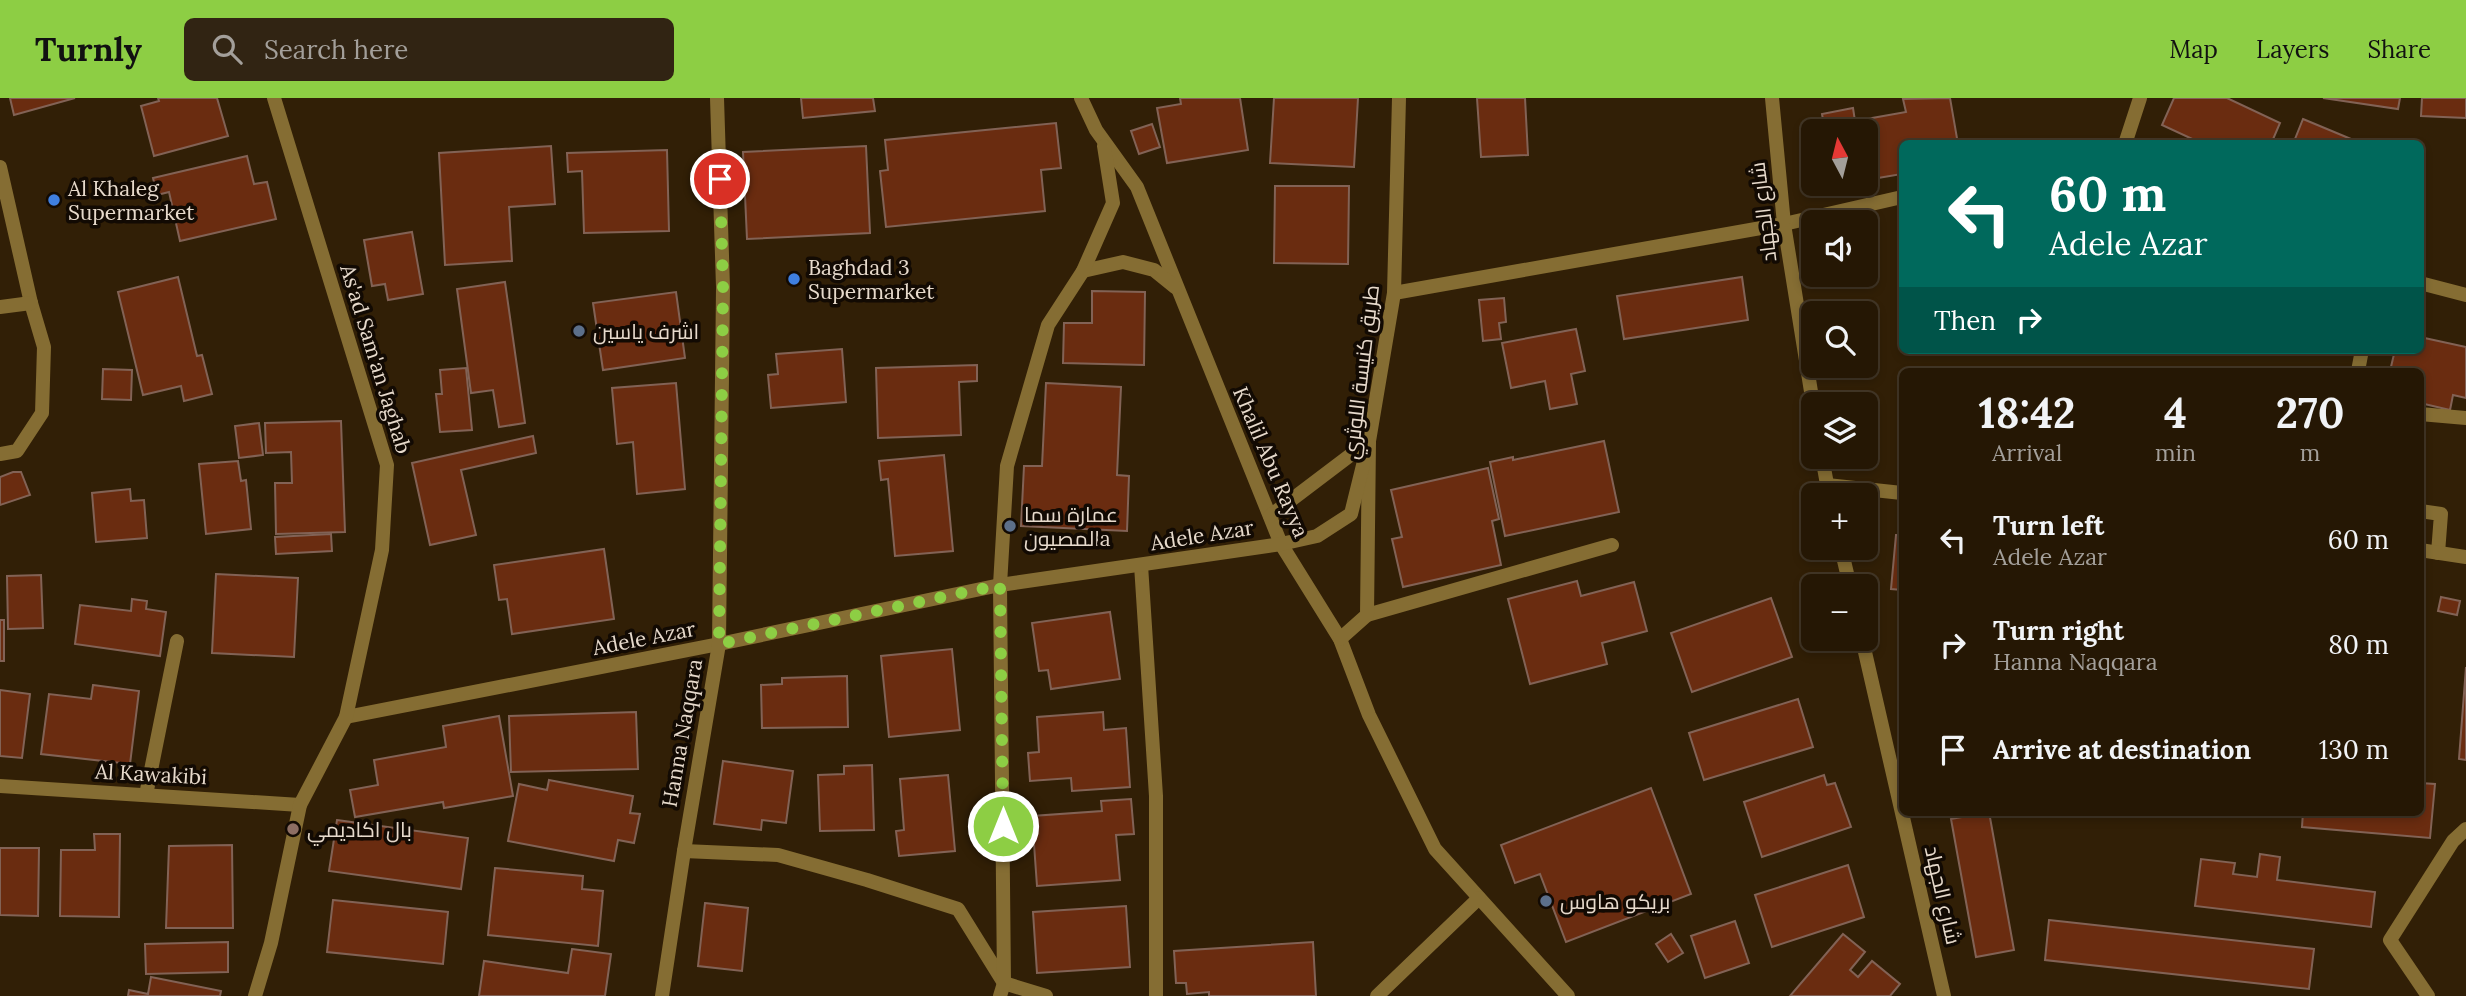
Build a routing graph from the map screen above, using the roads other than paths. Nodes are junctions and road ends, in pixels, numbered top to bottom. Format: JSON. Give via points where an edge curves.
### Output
{"nodes":[{"id":1,"x":274,"y":98,"type":"edge"},
{"id":2,"x":717,"y":98,"type":"edge"},
{"id":3,"x":1081,"y":98,"type":"edge"},
{"id":4,"x":1399,"y":98,"type":"edge"},
{"id":5,"x":1772,"y":98,"type":"edge"},
{"id":6,"x":2140,"y":98,"type":"edge"},
{"id":7,"x":2125,"y":140,"type":"edge"},
{"id":8,"x":1103,"y":141,"type":"junction"},
{"id":9,"x":0,"y":167,"type":"edge"},
{"id":10,"x":1899,"y":198,"type":"edge"},
{"id":11,"x":1784,"y":224,"type":"junction"},
{"id":12,"x":1083,"y":271,"type":"junction"},
{"id":13,"x":2424,"y":284,"type":"edge"},
{"id":14,"x":1178,"y":290,"type":"junction"},
{"id":15,"x":1394,"y":293,"type":"junction"},
{"id":16,"x":2466,"y":295,"type":"edge"},
{"id":17,"x":32,"y":303,"type":"junction"},
{"id":18,"x":0,"y":307,"type":"edge"},
{"id":19,"x":1812,"y":392,"type":"edge"},
{"id":20,"x":2424,"y":414,"type":"edge"},
{"id":21,"x":2466,"y":418,"type":"edge"},
{"id":22,"x":1369,"y":440,"type":"junction"},
{"id":23,"x":0,"y":454,"type":"edge"},
{"id":24,"x":1878,"y":492,"type":"edge"},
{"id":25,"x":1899,"y":493,"type":"edge"},
{"id":26,"x":2424,"y":512,"type":"edge"},
{"id":27,"x":1270,"y":516,"type":"junction"},
{"id":28,"x":1281,"y":544,"type":"junction"},
{"id":29,"x":1612,"y":545,"type":"dead end"},
{"id":30,"x":2424,"y":551,"type":"edge"},
{"id":31,"x":2438,"y":553,"type":"junction"},
{"id":32,"x":2466,"y":557,"type":"edge"},
{"id":33,"x":1141,"y":565,"type":"junction"},
{"id":34,"x":1000,"y":585,"type":"junction"},
{"id":35,"x":1367,"y":615,"type":"junction"},
{"id":36,"x":1340,"y":639,"type":"junction"},
{"id":37,"x":177,"y":641,"type":"dead end"},
{"id":38,"x":719,"y":644,"type":"junction"},
{"id":39,"x":1865,"y":651,"type":"edge"},
{"id":40,"x":346,"y":717,"type":"junction"},
{"id":41,"x":0,"y":786,"type":"edge"},
{"id":42,"x":146,"y":794,"type":"junction"},
{"id":43,"x":1899,"y":800,"type":"edge"},
{"id":44,"x":300,"y":805,"type":"junction"},
{"id":45,"x":1903,"y":816,"type":"edge"},
{"id":46,"x":2466,"y":829,"type":"edge"},
{"id":47,"x":684,"y":851,"type":"junction"},
{"id":48,"x":1479,"y":898,"type":"junction"},
{"id":49,"x":1002,"y":989,"type":"edge"},
{"id":50,"x":255,"y":996,"type":"edge"},
{"id":51,"x":662,"y":996,"type":"edge"},
{"id":52,"x":1046,"y":996,"type":"edge"},
{"id":53,"x":1156,"y":996,"type":"edge"},
{"id":54,"x":1377,"y":996,"type":"edge"},
{"id":55,"x":1568,"y":996,"type":"edge"},
{"id":56,"x":1944,"y":996,"type":"edge"},
{"id":57,"x":2428,"y":996,"type":"edge"}],
"edges":[{"from":1,"to":40,"type":"street","name":"As'ad Sam'an Jaghab","via":[[387,465],[382,550]]},
{"from":2,"to":38,"type":"street","name":"Hanna Naqqara","via":[[723,287]]},
{"from":3,"to":8,"type":"street","name":"Khalil Abu Rayya"},
{"from":4,"to":15,"type":"street","name":"طريق كنيسة اللوثري"},
{"from":5,"to":11,"type":"street","name":"شارع الجهاد"},
{"from":6,"to":7,"type":"street"},
{"from":8,"to":12,"type":"street","via":[[1113,203]]},
{"from":8,"to":14,"type":"street","name":"Khalil Abu Rayya","via":[[1137,187]]},
{"from":9,"to":17,"type":"street"},
{"from":10,"to":11,"type":"street"},
{"from":11,"to":15,"type":"street"},
{"from":11,"to":19,"type":"street","name":"شارع الجهاد"},
{"from":12,"to":14,"type":"street","via":[[1123,262],[1154,270]]},
{"from":12,"to":34,"type":"street","via":[[1048,326],[1007,466]]},
{"from":13,"to":16,"type":"street"},
{"from":14,"to":27,"type":"street","name":"Khalil Abu Rayya"},
{"from":15,"to":22,"type":"street","name":"طريق كنيسة اللوثري"},
{"from":17,"to":18,"type":"street"},
{"from":17,"to":23,"type":"street","via":[[44,347],[43,413],[17,451]]},
{"from":20,"to":21,"type":"street"},
{"from":22,"to":27,"type":"street"},
{"from":22,"to":28,"type":"street","name":"Adele Azar","via":[[1351,514],[1317,537]]},
{"from":22,"to":35,"type":"street","name":"طريق كنيسة اللوثري"},
{"from":24,"to":25,"type":"street"},
{"from":26,"to":31,"type":"street","via":[[2441,514]]},
{"from":27,"to":28,"type":"street","name":"Khalil Abu Rayya"},
{"from":28,"to":33,"type":"street","name":"Adele Azar"},
{"from":28,"to":36,"type":"street","name":"Khalil Abu Rayya"},
{"from":29,"to":35,"type":"street"},
{"from":30,"to":31,"type":"street"},
{"from":31,"to":32,"type":"street"},
{"from":33,"to":34,"type":"street","name":"Adele Azar"},
{"from":33,"to":53,"type":"street","via":[[1156,796]]},
{"from":34,"to":38,"type":"street","name":"Adele Azar"},
{"from":34,"to":49,"type":"street"},
{"from":35,"to":36,"type":"street"},
{"from":36,"to":48,"type":"street","name":"Khalil Abu Rayya","via":[[1369,715],[1435,849]]},
{"from":37,"to":42,"type":"street"},
{"from":38,"to":40,"type":"street","name":"Adele Azar"},
{"from":38,"to":47,"type":"street","name":"Hanna Naqqara"},
{"from":39,"to":43,"type":"street","name":"شارع الجهاد"},
{"from":40,"to":44,"type":"street","name":"As'ad Sam'an Jaghab"},
{"from":41,"to":42,"type":"street","name":"Al Kawakibi"},
{"from":42,"to":44,"type":"street","name":"Al Kawakibi"},
{"from":44,"to":50,"type":"street","name":"As'ad Sam'an Jaghab"},
{"from":45,"to":56,"type":"street","name":"شارع الجهاد"},
{"from":46,"to":57,"type":"street","via":[[2453,841],[2390,940]]},
{"from":47,"to":49,"type":"street","via":[[778,855],[958,909]]},
{"from":47,"to":51,"type":"street","name":"Hanna Naqqara"},
{"from":48,"to":54,"type":"street"},
{"from":48,"to":55,"type":"street","name":"Khalil Abu Rayya"},
{"from":49,"to":52,"type":"street"}]}
